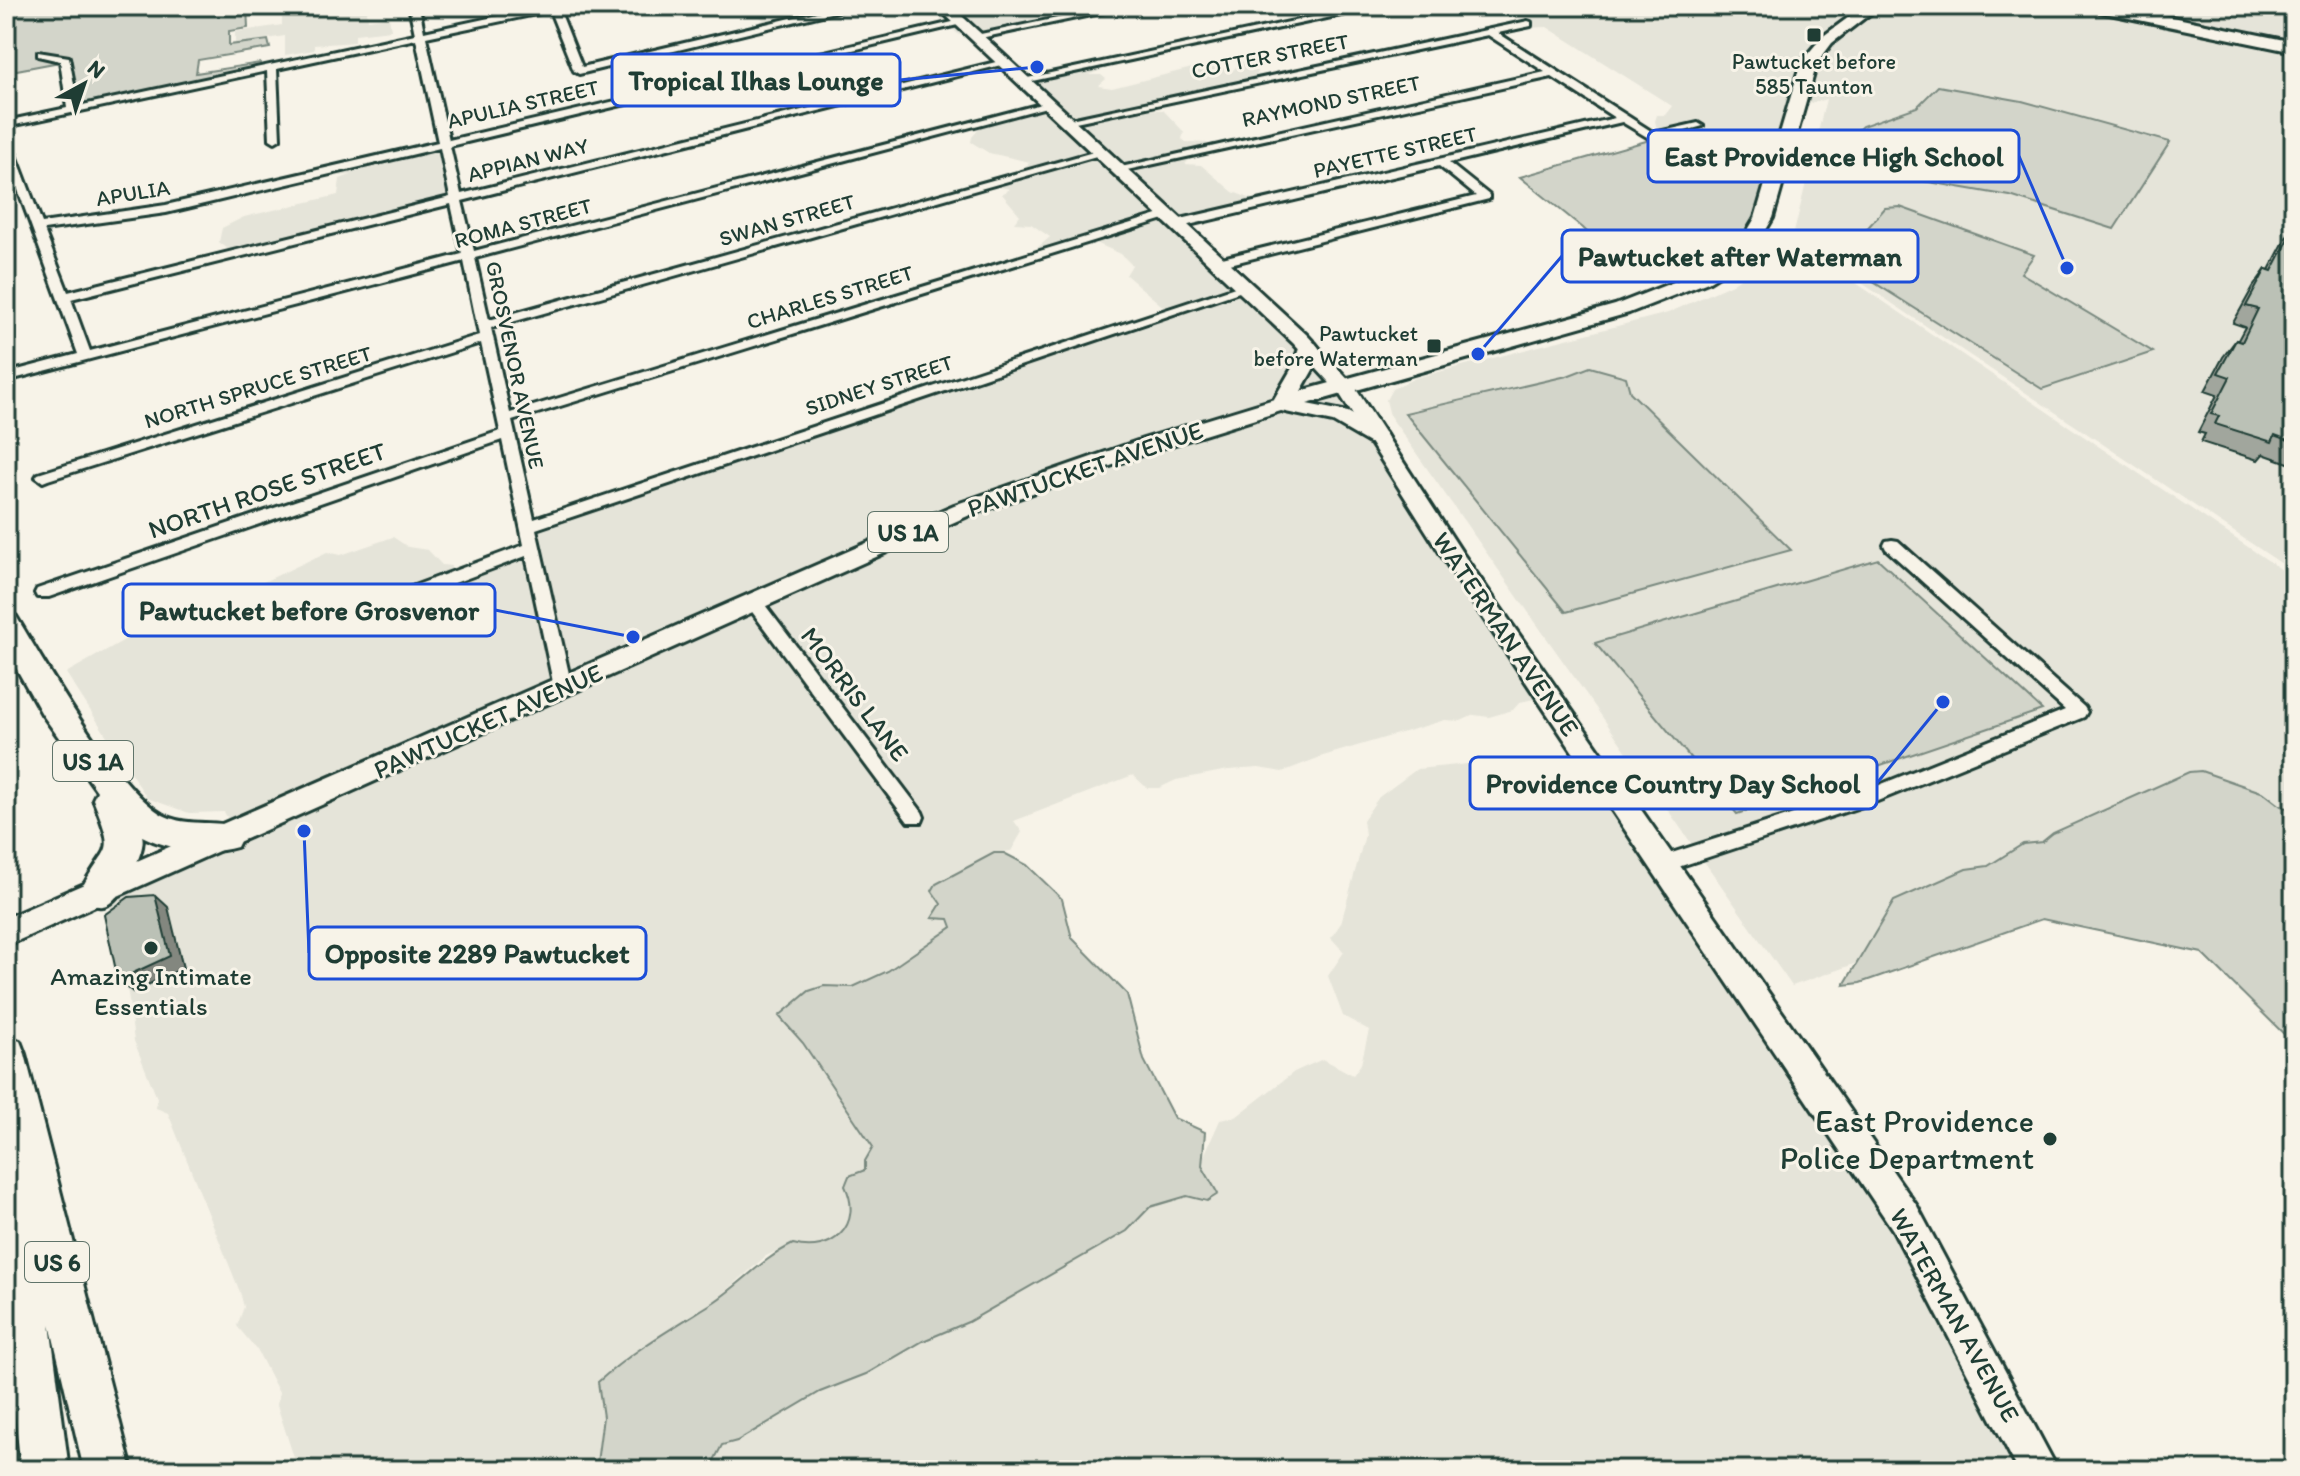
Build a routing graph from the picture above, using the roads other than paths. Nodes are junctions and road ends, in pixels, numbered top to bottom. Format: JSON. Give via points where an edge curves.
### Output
{"nodes":[{"id":1,"x":414,"y":6,"type":"edge"},
{"id":2,"x":854,"y":6,"type":"edge"},
{"id":3,"x":1129,"y":6,"type":"edge"},
{"id":4,"x":1378,"y":6,"type":"edge"},
{"id":5,"x":1873,"y":6,"type":"edge"},
{"id":6,"x":2095,"y":6,"type":"edge"},
{"id":7,"x":556,"y":7,"type":"edge"},
{"id":8,"x":960,"y":22,"type":"edge"},
{"id":9,"x":1528,"y":24,"type":"dead end"},
{"id":10,"x":1489,"y":32,"type":"junction"},
{"id":11,"x":420,"y":36,"type":"junction"},
{"id":12,"x":2294,"y":47,"type":"edge"},
{"id":13,"x":42,"y":54,"type":"dead end"},
{"id":14,"x":1004,"y":63,"type":"junction"},
{"id":15,"x":272,"y":67,"type":"junction"},
{"id":16,"x":1552,"y":74,"type":"junction"},
{"id":17,"x":1023,"y":80,"type":"junction"},
{"id":18,"x":73,"y":110,"type":"junction"},
{"id":19,"x":1058,"y":113,"type":"junction"},
{"id":20,"x":1622,"y":119,"type":"junction"},
{"id":21,"x":6,"y":124,"type":"edge"},
{"id":22,"x":1698,"y":126,"type":"dead end"},
{"id":23,"x":275,"y":139,"type":"dead end"},
{"id":24,"x":6,"y":142,"type":"edge"},
{"id":25,"x":444,"y":143,"type":"junction"},
{"id":26,"x":1109,"y":161,"type":"junction"},
{"id":27,"x":1441,"y":162,"type":"junction"},
{"id":28,"x":234,"y":193,"type":"joint"},
{"id":29,"x":456,"y":198,"type":"junction"},
{"id":30,"x":1172,"y":220,"type":"junction"},
{"id":31,"x":37,"y":227,"type":"junction"},
{"id":32,"x":469,"y":258,"type":"junction"},
{"id":33,"x":1218,"y":263,"type":"junction"},
{"id":34,"x":1245,"y":288,"type":"junction"},
{"id":35,"x":62,"y":297,"type":"junction"},
{"id":36,"x":485,"y":332,"type":"junction"},
{"id":37,"x":1308,"y":347,"type":"junction"},
{"id":38,"x":85,"y":355,"type":"junction"},
{"id":39,"x":6,"y":377,"type":"edge"},
{"id":40,"x":1344,"y":386,"type":"junction"},
{"id":41,"x":1282,"y":405,"type":"junction"},
{"id":42,"x":506,"y":426,"type":"junction"},
{"id":43,"x":1377,"y":438,"type":"junction"},
{"id":44,"x":43,"y":477,"type":"dead end"},
{"id":45,"x":528,"y":526,"type":"junction"},
{"id":46,"x":1892,"y":545,"type":"dead end"},
{"id":47,"x":533,"y":548,"type":"junction"},
{"id":48,"x":43,"y":593,"type":"dead end"},
{"id":49,"x":753,"y":601,"type":"junction"},
{"id":50,"x":345,"y":618,"type":"dead end"},
{"id":51,"x":6,"y":623,"type":"edge"},
{"id":52,"x":563,"y":687,"type":"junction"},
{"id":53,"x":97,"y":766,"type":"junction"},
{"id":54,"x":915,"y":817,"type":"dead end"},
{"id":55,"x":225,"y":837,"type":"junction"},
{"id":56,"x":1663,"y":864,"type":"junction"},
{"id":57,"x":98,"y":892,"type":"junction"},
{"id":58,"x":6,"y":932,"type":"edge"},
{"id":59,"x":6,"y":1054,"type":"edge"},
{"id":60,"x":6,"y":1137,"type":"edge"},
{"id":61,"x":45,"y":1470,"type":"edge"},
{"id":62,"x":108,"y":1470,"type":"edge"},
{"id":63,"x":2039,"y":1470,"type":"edge"}],
"edges":[{"from":1,"to":11,"type":"street","name":"GROSVENOR AVENUE"},
{"from":2,"to":7,"type":"street","via":[[579,71]]},
{"from":3,"to":8,"type":"street","name":"APULIA STREET"},
{"from":4,"to":17,"type":"street"},
{"from":5,"to":40,"type":"main road","name":"PAWTUCKET AVENUE","number":"US 1A","via":[[1827,40],[1809,62],[1764,218],[1749,243],[1719,269],[1622,309]]},
{"from":6,"to":12,"type":"highway"},
{"from":7,"to":11,"type":"street"},
{"from":8,"to":14,"type":"main road","name":"WATERMAN AVENUE"},
{"from":8,"to":25,"type":"street","name":"APULIA STREET"},
{"from":9,"to":10,"type":"street","name":"COTTER STREET"},
{"from":10,"to":16,"type":"street"},
{"from":10,"to":19,"type":"street","name":"COTTER STREET"},
{"from":11,"to":15,"type":"street"},
{"from":11,"to":25,"type":"street","name":"GROSVENOR AVENUE"},
{"from":13,"to":18,"type":"street","via":[[65,59]]},
{"from":14,"to":17,"type":"main road","name":"WATERMAN AVENUE"},
{"from":14,"to":29,"type":"street","name":"APPIAN WAY"},
{"from":15,"to":18,"type":"street"},
{"from":15,"to":23,"type":"street"},
{"from":16,"to":20,"type":"street"},
{"from":16,"to":26,"type":"street","name":"RAYMOND STREET"},
{"from":17,"to":19,"type":"main road","name":"WATERMAN AVENUE"},
{"from":18,"to":21,"type":"street"},
{"from":19,"to":26,"type":"main road","name":"WATERMAN AVENUE"},
{"from":19,"to":32,"type":"street","name":"ROMA STREET"},
{"from":20,"to":22,"type":"street","via":[[1652,137]]},
{"from":20,"to":27,"type":"street","name":"PAYETTE STREET"},
{"from":24,"to":31,"type":"street"},
{"from":25,"to":28,"type":"street","name":"APULIA STREET"},
{"from":25,"to":29,"type":"street","name":"GROSVENOR AVENUE"},
{"from":26,"to":30,"type":"main road","name":"WATERMAN AVENUE"},
{"from":26,"to":36,"type":"street","name":"SWAN STREET"},
{"from":27,"to":30,"type":"street","name":"PAYETTE STREET"},
{"from":27,"to":33,"type":"street","via":[[1485,197]]},
{"from":28,"to":31,"type":"street","name":"APULIA","via":[[154,211]]},
{"from":29,"to":32,"type":"street","name":"GROSVENOR AVENUE"},
{"from":29,"to":35,"type":"street","name":"APPIAN WAY"},
{"from":30,"to":33,"type":"main road","name":"WATERMAN AVENUE"},
{"from":30,"to":42,"type":"street","name":"CHARLES STREET"},
{"from":31,"to":35,"type":"street"},
{"from":32,"to":36,"type":"street","name":"GROSVENOR AVENUE"},
{"from":32,"to":38,"type":"street","name":"ROMA STREET"},
{"from":33,"to":34,"type":"main road","name":"WATERMAN AVENUE"},
{"from":34,"to":37,"type":"main road","name":"WATERMAN AVENUE"},
{"from":34,"to":45,"type":"street","name":"SIDNEY STREET"},
{"from":35,"to":38,"type":"street"},
{"from":36,"to":42,"type":"street","name":"GROSVENOR AVENUE"},
{"from":36,"to":44,"type":"street","name":"NORTH SPRUCE STREET"},
{"from":37,"to":40,"type":"main road","name":"WATERMAN AVENUE"},
{"from":37,"to":41,"type":"main road","via":[[1303,368]]},
{"from":38,"to":39,"type":"street","name":"ROMA STREET"},
{"from":40,"to":41,"type":"main road","name":"PAWTUCKET AVENUE","number":"US 1A"},
{"from":40,"to":43,"type":"main road","name":"WATERMAN AVENUE"},
{"from":41,"to":43,"type":"main road","via":[[1340,417]]},
{"from":41,"to":49,"type":"main road","name":"PAWTUCKET AVENUE","number":"US 1A","via":[[962,510]]},
{"from":42,"to":45,"type":"street","name":"GROSVENOR AVENUE"},
{"from":42,"to":48,"type":"street","name":"NORTH ROSE STREET"},
{"from":43,"to":56,"type":"main road","name":"WATERMAN AVENUE"},
{"from":45,"to":47,"type":"street","name":"GROSVENOR AVENUE"},
{"from":46,"to":56,"type":"street","via":[[2078,712],[1868,797]]},
{"from":47,"to":50,"type":"street"},
{"from":47,"to":52,"type":"street","name":"GROSVENOR AVENUE"},
{"from":49,"to":52,"type":"main road","name":"PAWTUCKET AVENUE","number":"US 1A"},
{"from":49,"to":54,"type":"street","name":"MORRIS LANE"},
{"from":51,"to":53,"type":"highway","number":"US 1A"},
{"from":52,"to":55,"type":"main road","name":"PAWTUCKET AVENUE","number":"US 1A"},
{"from":53,"to":55,"type":"highway","number":"US 1A","via":[[134,816],[150,827],[180,836]]},
{"from":53,"to":57,"type":"highway","via":[[127,841],[121,860]]},
{"from":55,"to":57,"type":"main road","name":"PAWTUCKET AVENUE","number":"US 1A"},
{"from":56,"to":63,"type":"main road","name":"WATERMAN AVENUE","via":[[1905,1218]]},
{"from":57,"to":58,"type":"main road","name":"PAWTUCKET AVENUE","number":"US 1A"},
{"from":59,"to":62,"type":"highway","number":"US 6"},
{"from":60,"to":61,"type":"highway"}]}
